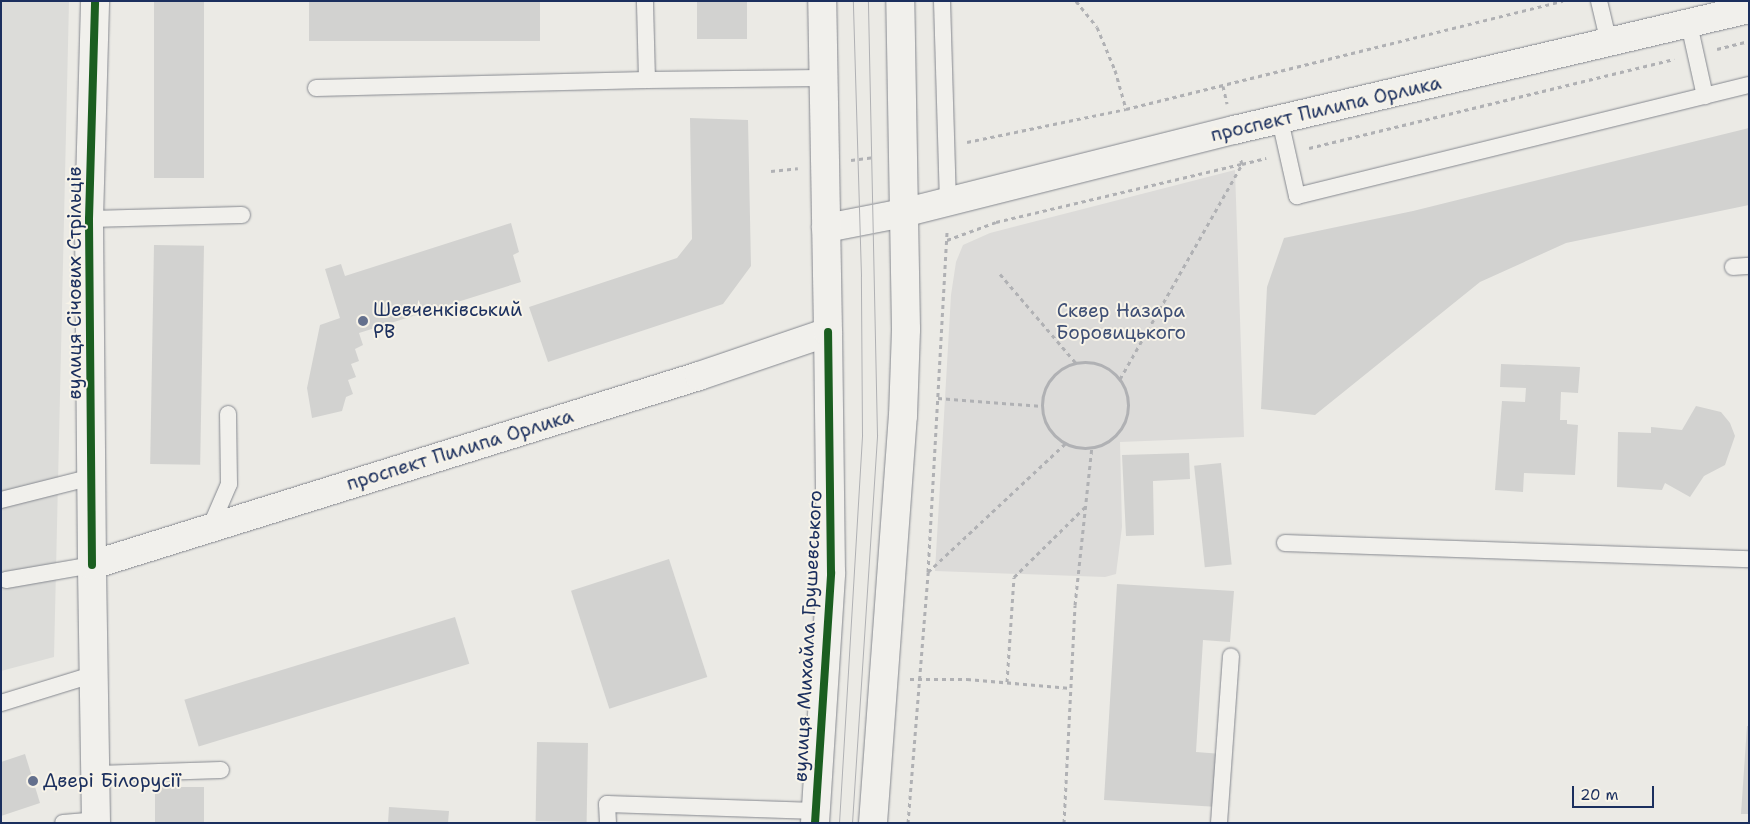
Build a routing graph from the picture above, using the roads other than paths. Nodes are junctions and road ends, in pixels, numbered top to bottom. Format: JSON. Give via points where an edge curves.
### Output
{"nodes":[{"id":1,"x":95,"y":1,"type":"edge"},
{"id":2,"x":645,"y":1,"type":"edge"},
{"id":3,"x":822,"y":1,"type":"edge"},
{"id":4,"x":900,"y":1,"type":"edge"},
{"id":5,"x":942,"y":1,"type":"edge"},
{"id":6,"x":1599,"y":1,"type":"edge"},
{"id":7,"x":1749,"y":9,"type":"edge"},
{"id":8,"x":1689,"y":24,"type":"junction"},
{"id":9,"x":1609,"y":43,"type":"junction"},
{"id":10,"x":823,"y":78,"type":"junction"},
{"id":11,"x":647,"y":80,"type":"junction"},
{"id":12,"x":1749,"y":85,"type":"edge"},
{"id":13,"x":316,"y":88,"type":"dead end"},
{"id":14,"x":1705,"y":96,"type":"junction"},
{"id":15,"x":1280,"y":120,"type":"junction"},
{"id":16,"x":948,"y":202,"type":"junction"},
{"id":17,"x":903,"y":212,"type":"junction"},
{"id":18,"x":242,"y":216,"type":"dead end"},
{"id":19,"x":89,"y":219,"type":"junction"},
{"id":20,"x":826,"y":228,"type":"junction"},
{"id":21,"x":828,"y":332,"type":"junction"},
{"id":22,"x":228,"y":414,"type":"dead end"},
{"id":23,"x":92,"y":477,"type":"junction"},
{"id":24,"x":1,"y":500,"type":"edge"},
{"id":25,"x":210,"y":528,"type":"junction"},
{"id":26,"x":1285,"y":543,"type":"dead end"},
{"id":27,"x":1749,"y":558,"type":"edge"},
{"id":28,"x":92,"y":566,"type":"junction"},
{"id":29,"x":6,"y":580,"type":"dead end"},
{"id":30,"x":1231,"y":656,"type":"dead end"},
{"id":31,"x":95,"y":674,"type":"junction"},
{"id":32,"x":1,"y":703,"type":"edge"},
{"id":33,"x":221,"y":770,"type":"dead end"},
{"id":34,"x":97,"y":774,"type":"junction"},
{"id":35,"x":816,"y":817,"type":"edge"},
{"id":36,"x":96,"y":822,"type":"edge"},
{"id":37,"x":63,"y":823,"type":"edge"},
{"id":38,"x":608,"y":823,"type":"edge"},
{"id":39,"x":873,"y":823,"type":"edge"},
{"id":40,"x":1219,"y":823,"type":"edge"}],
"edges":[{"from":1,"to":19,"type":"main road","name":"вулиця Січових Стрільців"},
{"from":2,"to":11,"type":"lane"},
{"from":3,"to":10,"type":"main road","name":"вулиця Михайла Грушевського"},
{"from":4,"to":17,"type":"main road"},
{"from":5,"to":16,"type":"lane"},
{"from":6,"to":9,"type":"lane"},
{"from":7,"to":8,"type":"main road","name":"проспект Пилипа Орлика"},
{"from":8,"to":9,"type":"main road","name":"проспект Пилипа Орлика"},
{"from":8,"to":14,"type":"lane"},
{"from":9,"to":15,"type":"main road","name":"проспект Пилипа Орлика"},
{"from":10,"to":11,"type":"lane"},
{"from":10,"to":20,"type":"main road","name":"вулиця Михайла Грушевського"},
{"from":11,"to":13,"type":"lane"},
{"from":12,"to":14,"type":"lane"},
{"from":14,"to":15,"type":"lane","via":[[1297,196]]},
{"from":15,"to":16,"type":"main road","name":"проспект Пилипа Орлика"},
{"from":16,"to":17,"type":"main road","name":"проспект Пилипа Орлика"},
{"from":17,"to":20,"type":"main road","name":"проспект Пилипа Орлика"},
{"from":17,"to":39,"type":"main road","via":[[903,416]]},
{"from":18,"to":19,"type":"lane"},
{"from":19,"to":23,"type":"main road","name":"вулиця Січових Стрільців"},
{"from":20,"to":21,"type":"main road","name":"вулиця Михайла Грушевського"},
{"from":21,"to":25,"type":"main road","name":"проспект Пилипа Орлика","via":[[699,376]]},
{"from":21,"to":35,"type":"main road","name":"вулиця Михайла Грушевського","via":[[831,573]]},
{"from":22,"to":25,"type":"lane","via":[[229,484]]},
{"from":23,"to":24,"type":"lane"},
{"from":23,"to":28,"type":"main road","name":"вулиця Січових Стрільців"},
{"from":25,"to":28,"type":"main road","name":"проспект Пилипа Орлика"},
{"from":26,"to":27,"type":"lane"},
{"from":28,"to":29,"type":"lane"},
{"from":28,"to":31,"type":"main road","name":"вулиця Січових Стрільців"},
{"from":30,"to":40,"type":"lane"},
{"from":31,"to":32,"type":"lane"},
{"from":31,"to":34,"type":"main road","name":"вулиця Січових Стрільців"},
{"from":33,"to":34,"type":"lane"},
{"from":34,"to":36,"type":"main road","name":"вулиця Січових Стрільців"},
{"from":35,"to":38,"type":"lane","via":[[607,804]]},
{"from":36,"to":37,"type":"lane"}]}
